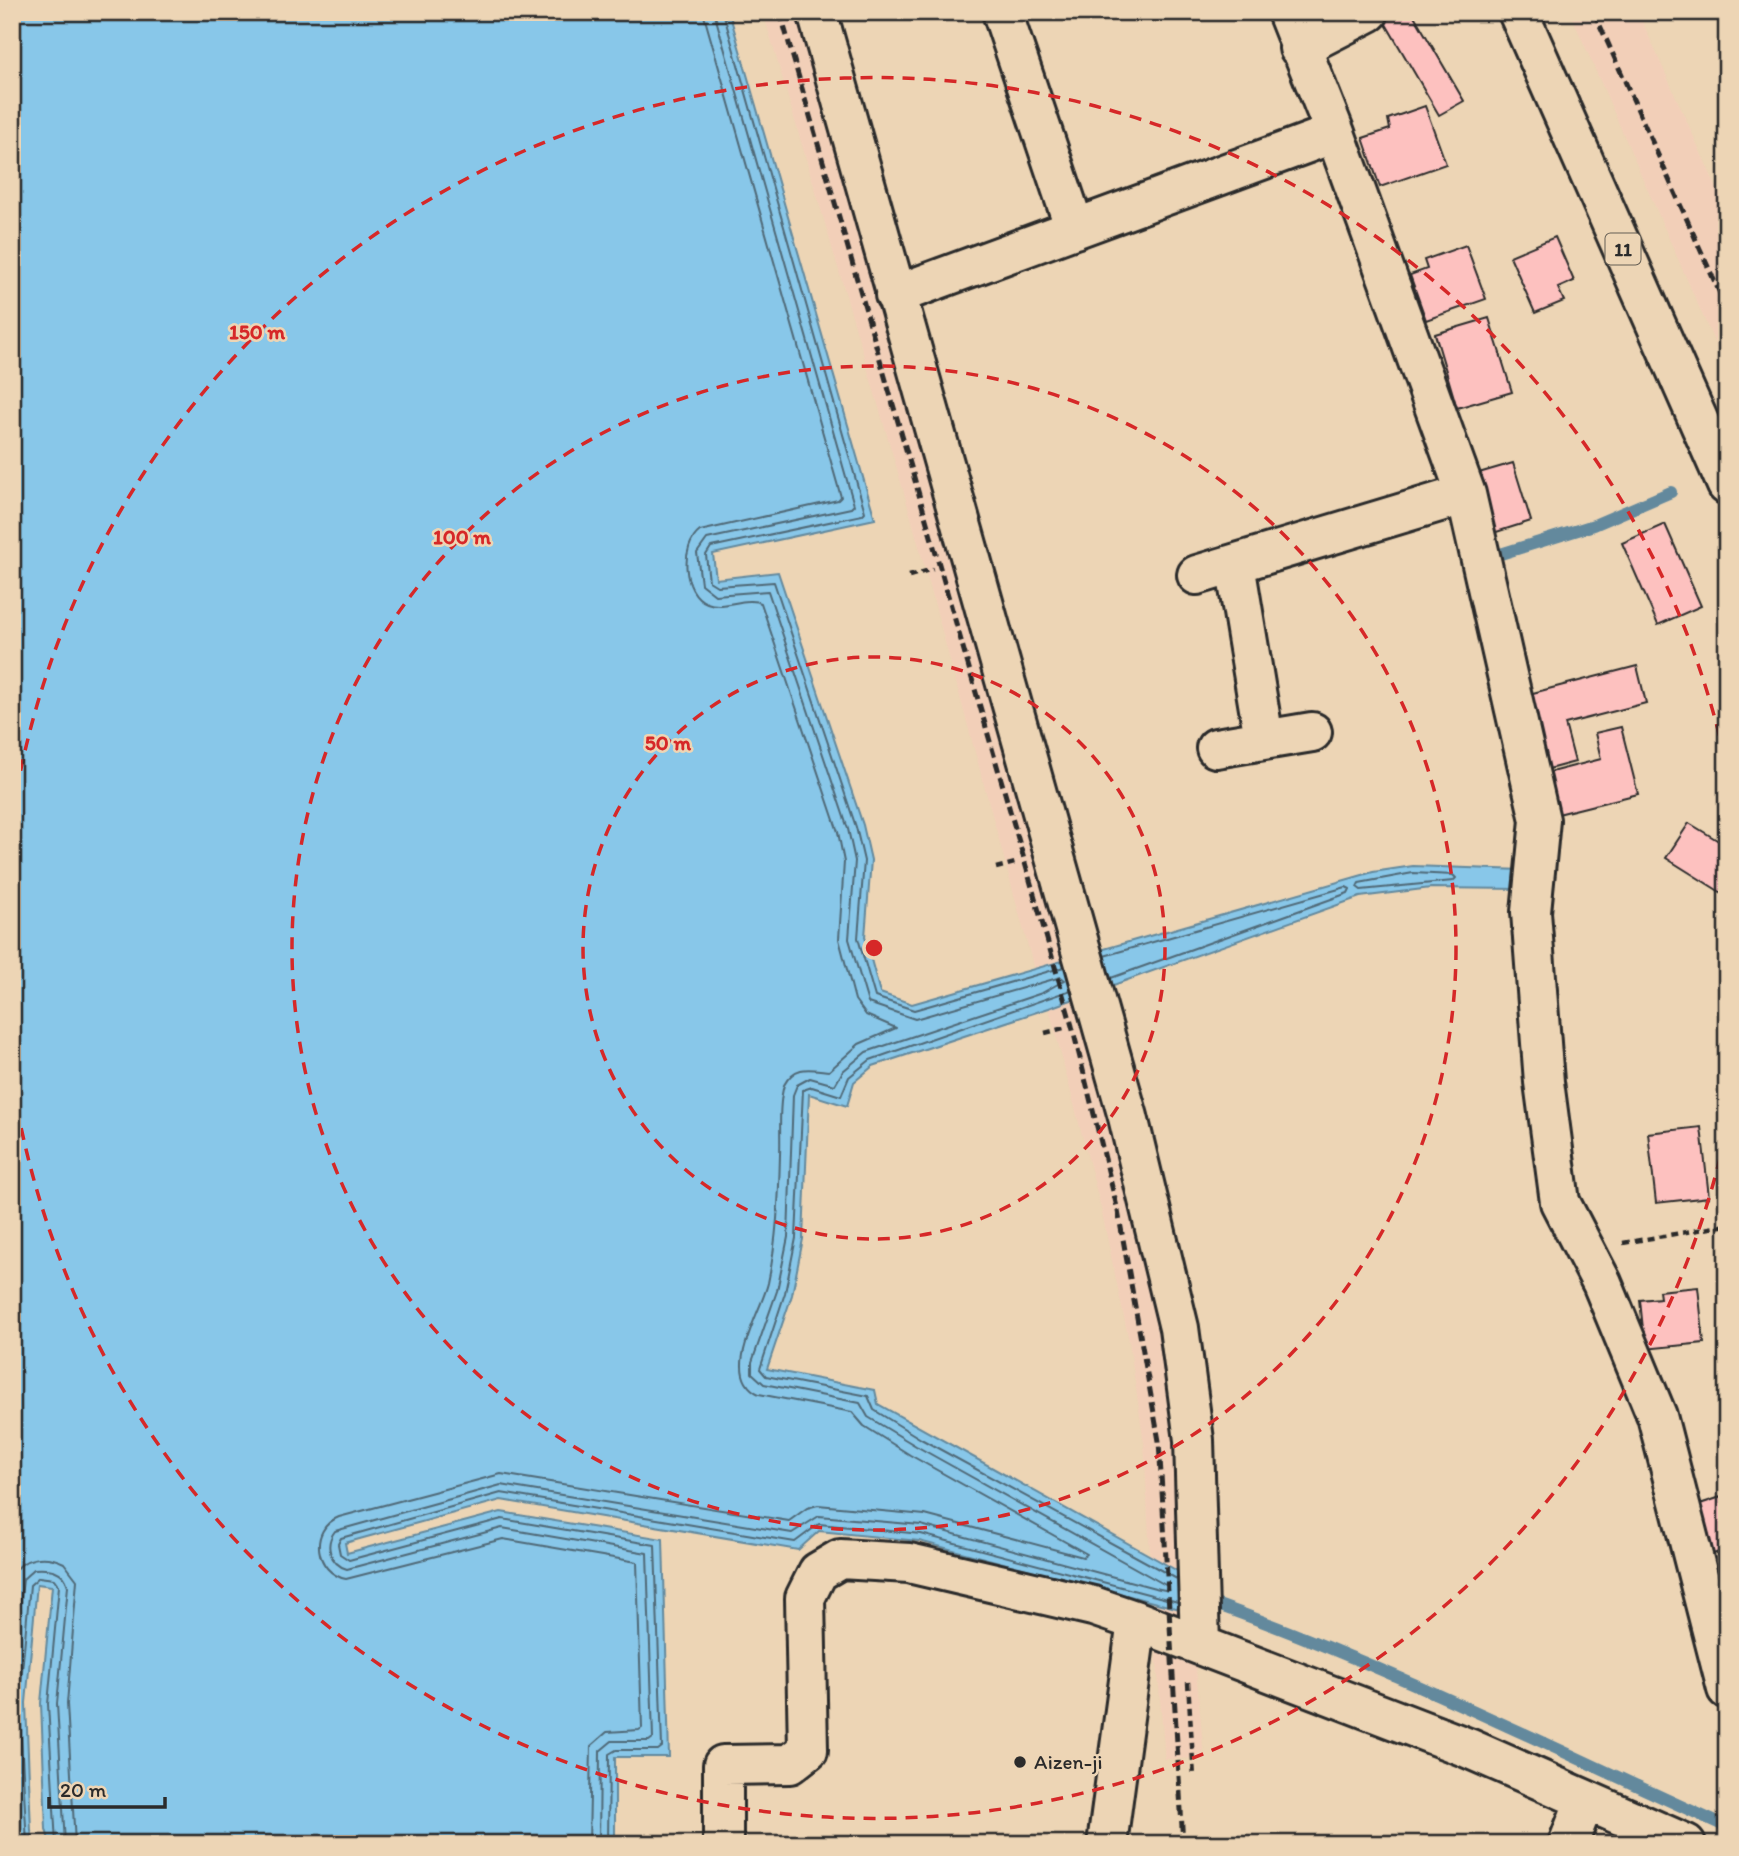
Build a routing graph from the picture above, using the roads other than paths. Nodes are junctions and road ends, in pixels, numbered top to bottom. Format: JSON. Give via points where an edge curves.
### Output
{"nodes":[{"id":1,"x":817,"y":12,"type":"edge"},
{"id":2,"x":1002,"y":12,"type":"edge"},
{"id":3,"x":1287,"y":12,"type":"edge"},
{"id":4,"x":1369,"y":12,"type":"edge"},
{"id":5,"x":1518,"y":12,"type":"edge"},
{"id":6,"x":1299,"y":48,"type":"junction"},
{"id":7,"x":1335,"y":133,"type":"junction"},
{"id":8,"x":1075,"y":229,"type":"junction"},
{"id":9,"x":895,"y":295,"type":"junction"},
{"id":10,"x":1727,"y":485,"type":"edge"},
{"id":11,"x":1466,"y":495,"type":"junction"},
{"id":12,"x":1235,"y":564,"type":"junction"},
{"id":13,"x":1197,"y":575,"type":"dead end"},
{"id":14,"x":1312,"y":732,"type":"dead end"},
{"id":15,"x":1264,"y":739,"type":"junction"},
{"id":16,"x":1216,"y":748,"type":"dead end"},
{"id":17,"x":1137,"y":1621,"type":"junction"},
{"id":18,"x":1193,"y":1642,"type":"junction"},
{"id":19,"x":1727,"y":1689,"type":"edge"},
{"id":20,"x":1585,"y":1800,"type":"junction"},
{"id":21,"x":723,"y":1844,"type":"edge"},
{"id":22,"x":1107,"y":1844,"type":"edge"},
{"id":23,"x":1568,"y":1844,"type":"edge"},
{"id":24,"x":1686,"y":1844,"type":"edge"}],
"edges":[{"from":1,"to":9,"type":"main road"},
{"from":2,"to":8,"type":"main road"},
{"from":3,"to":6,"type":"main road"},
{"from":4,"to":6,"type":"main road"},
{"from":5,"to":10,"type":"main road","number":"11"},
{"from":6,"to":7,"type":"main road"},
{"from":7,"to":8,"type":"main road"},
{"from":7,"to":11,"type":"main road"},
{"from":8,"to":9,"type":"main road"},
{"from":9,"to":18,"type":"main road","via":[[1128,1117],[1179,1328],[1194,1440]]},
{"from":11,"to":12,"type":"main road"},
{"from":11,"to":19,"type":"main road","via":[[1540,820],[1531,912],[1544,1082],[1560,1202],[1602,1283],[1657,1416]]},
{"from":12,"to":13,"type":"main road"},
{"from":12,"to":15,"type":"main road"},
{"from":14,"to":15,"type":"main road"},
{"from":15,"to":16,"type":"main road"},
{"from":17,"to":18,"type":"main road"},
{"from":17,"to":21,"type":"main road","via":[[1093,1606],[909,1563],[840,1559],[818,1572],[805,1598],[808,1750],[790,1764],[723,1765]]},
{"from":17,"to":22,"type":"main road"},
{"from":18,"to":20,"type":"main road","via":[[1468,1748]]},
{"from":20,"to":23,"type":"main road"},
{"from":20,"to":24,"type":"main road"}]}
